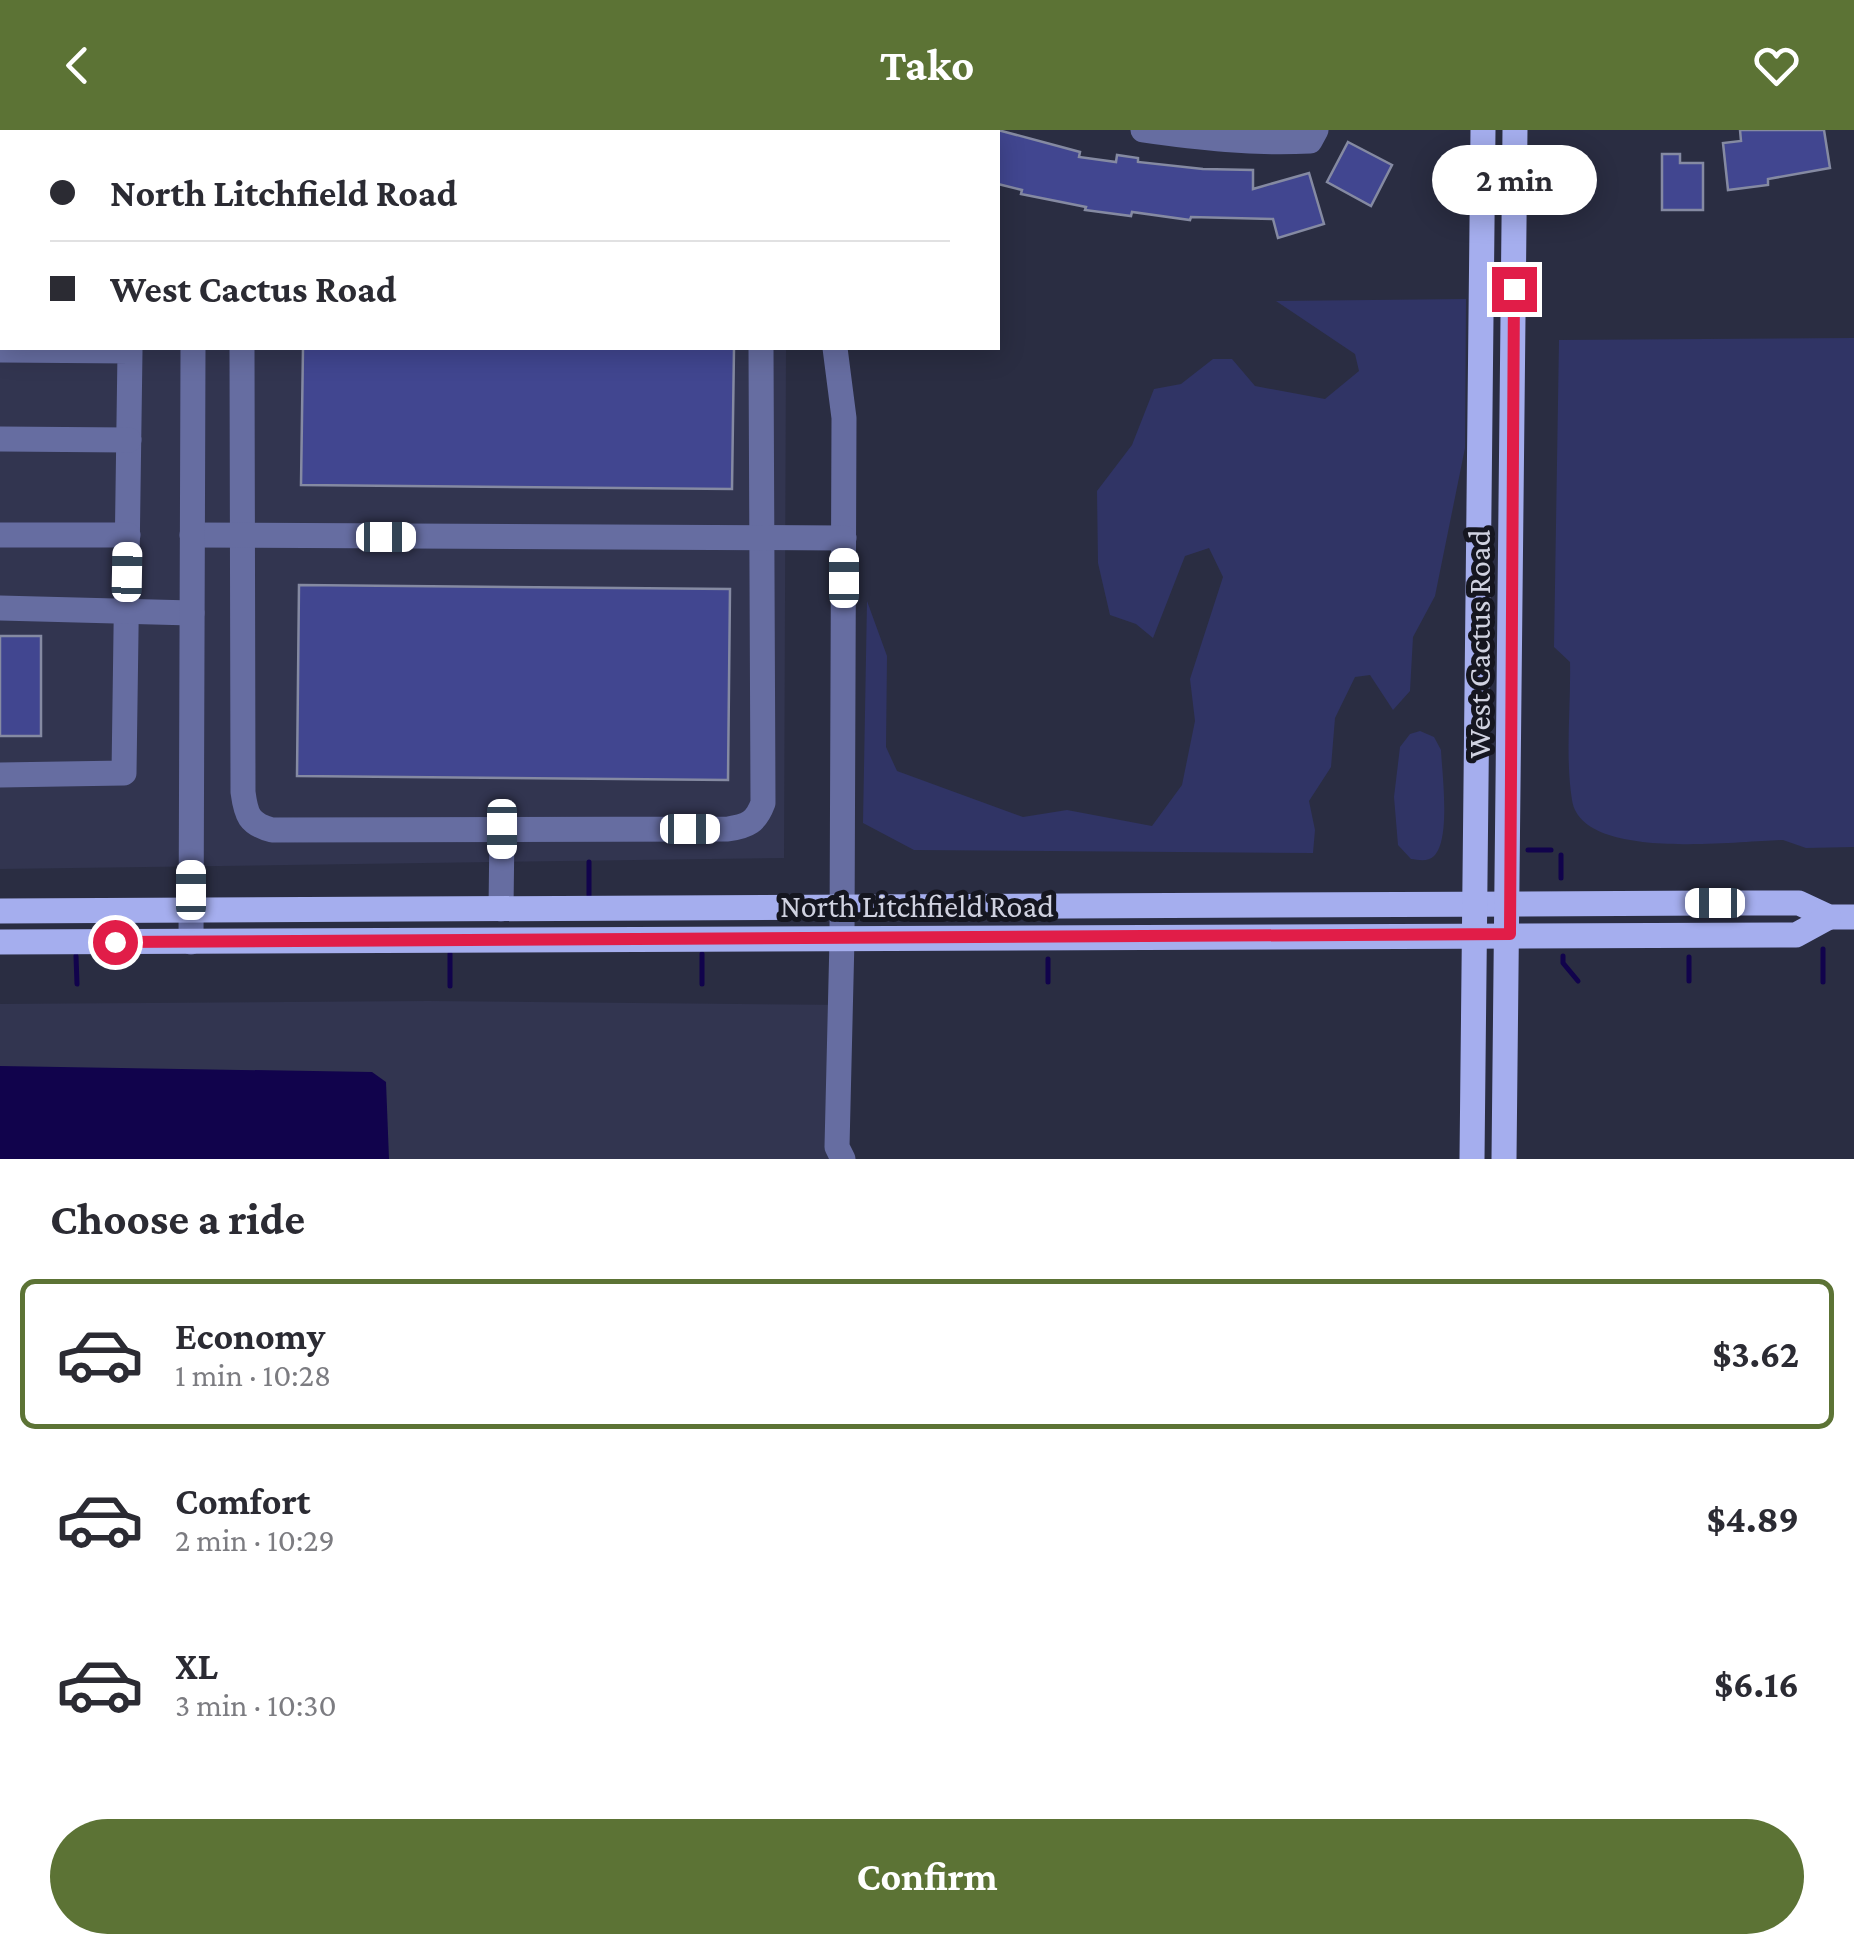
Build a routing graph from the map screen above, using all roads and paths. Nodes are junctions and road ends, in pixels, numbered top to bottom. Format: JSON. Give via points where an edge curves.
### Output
{"nodes":[{"id":1,"x":1143,"y":130,"type":"edge"},
{"id":2,"x":1482,"y":130,"type":"edge"},
{"id":3,"x":1515,"y":130,"type":"edge"},
{"id":4,"x":1313,"y":136,"type":"edge"},
{"id":5,"x":0,"y":350,"type":"edge"},
{"id":6,"x":192,"y":350,"type":"edge"},
{"id":7,"x":242,"y":350,"type":"edge"},
{"id":8,"x":760,"y":350,"type":"edge"},
{"id":9,"x":834,"y":350,"type":"edge"},
{"id":10,"x":0,"y":439,"type":"edge"},
{"id":11,"x":129,"y":440,"type":"junction"},
{"id":12,"x":192,"y":534,"type":"junction"},
{"id":13,"x":0,"y":535,"type":"edge"},
{"id":14,"x":128,"y":535,"type":"junction"},
{"id":15,"x":243,"y":536,"type":"junction"},
{"id":16,"x":764,"y":538,"type":"junction"},
{"id":17,"x":844,"y":538,"type":"junction"},
{"id":18,"x":0,"y":608,"type":"edge"},
{"id":19,"x":127,"y":609,"type":"junction"},
{"id":20,"x":192,"y":612,"type":"junction"},
{"id":21,"x":0,"y":775,"type":"edge"},
{"id":22,"x":502,"y":829,"type":"junction"},
{"id":23,"x":1508,"y":903,"type":"junction"},
{"id":24,"x":1477,"y":904,"type":"junction"},
{"id":25,"x":842,"y":908,"type":"junction"},
{"id":26,"x":501,"y":909,"type":"junction"},
{"id":27,"x":191,"y":910,"type":"junction"},
{"id":28,"x":0,"y":912,"type":"edge"},
{"id":29,"x":1842,"y":917,"type":"edge"},
{"id":30,"x":1477,"y":934,"type":"junction"},
{"id":31,"x":1510,"y":934,"type":"junction"},
{"id":32,"x":842,"y":939,"type":"junction"},
{"id":33,"x":0,"y":942,"type":"edge"},
{"id":34,"x":191,"y":942,"type":"junction"},
{"id":35,"x":843,"y":1159,"type":"edge"},
{"id":36,"x":1472,"y":1159,"type":"edge"},
{"id":37,"x":1504,"y":1159,"type":"edge"}],
"edges":[{"from":1,"to":4,"type":"street","via":[[1228,141]]},
{"from":2,"to":24,"type":"main road","name":"West Cactus Road"},
{"from":3,"to":23,"type":"main road","name":"West Cactus Road"},
{"from":5,"to":11,"type":"street","via":[[130,350]]},
{"from":6,"to":12,"type":"street"},
{"from":7,"to":15,"type":"street"},
{"from":8,"to":16,"type":"street"},
{"from":9,"to":17,"type":"street","via":[[844,418]]},
{"from":10,"to":11,"type":"street"},
{"from":11,"to":14,"type":"street"},
{"from":12,"to":15,"type":"street"},
{"from":12,"to":20,"type":"street"},
{"from":13,"to":14,"type":"street"},
{"from":14,"to":19,"type":"street"},
{"from":15,"to":16,"type":"street"},
{"from":15,"to":22,"type":"street","via":[[243,792],[246,814],[256,826]]},
{"from":16,"to":17,"type":"street"},
{"from":16,"to":22,"type":"street","via":[[763,785],[757,819],[728,828]]},
{"from":17,"to":25,"type":"street"},
{"from":18,"to":19,"type":"street"},
{"from":19,"to":20,"type":"street"},
{"from":19,"to":21,"type":"street","via":[[124,773]]},
{"from":20,"to":27,"type":"street"},
{"from":22,"to":26,"type":"street"},
{"from":23,"to":24,"type":"main road","name":"North Litchfield Road"},
{"from":23,"to":29,"type":"main road","name":"North Litchfield Road","via":[[1798,904]]},
{"from":23,"to":31,"type":"main road","name":"West Cactus Road"},
{"from":24,"to":25,"type":"main road","name":"North Litchfield Road"},
{"from":24,"to":30,"type":"main road","name":"West Cactus Road"},
{"from":25,"to":26,"type":"main road","name":"North Litchfield Road"},
{"from":25,"to":32,"type":"street"},
{"from":26,"to":27,"type":"main road","name":"North Litchfield Road"},
{"from":27,"to":28,"type":"main road","name":"North Litchfield Road"},
{"from":27,"to":34,"type":"street"},
{"from":29,"to":31,"type":"main road","name":"North Litchfield Road","via":[[1796,935]]},
{"from":30,"to":31,"type":"main road","name":"North Litchfield Road"},
{"from":30,"to":32,"type":"main road","name":"North Litchfield Road"},
{"from":30,"to":36,"type":"main road","name":"West Cactus Road"},
{"from":31,"to":37,"type":"main road","name":"West Cactus Road"},
{"from":32,"to":34,"type":"main road","name":"North Litchfield Road"},
{"from":32,"to":35,"type":"street","via":[[837,1147]]},
{"from":33,"to":34,"type":"main road","name":"North Litchfield Road"}]}
